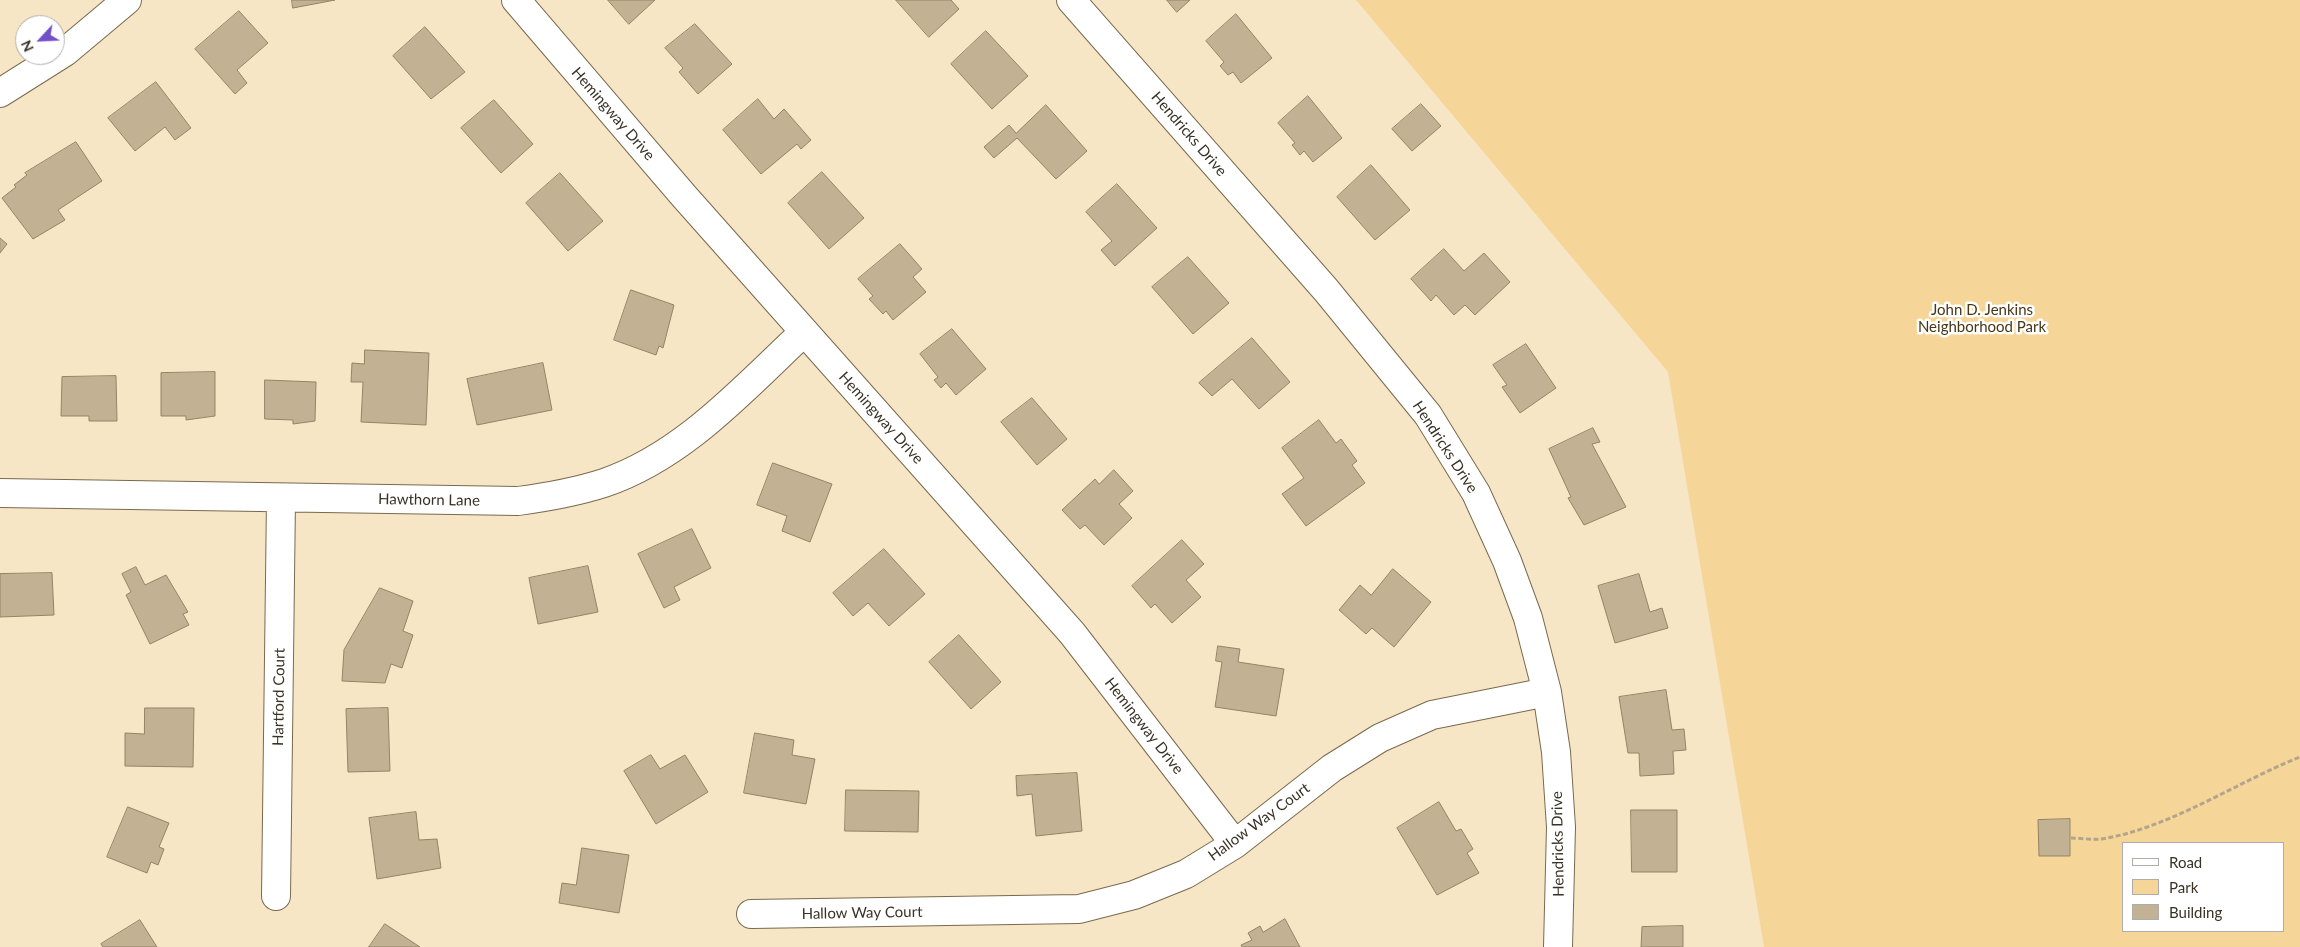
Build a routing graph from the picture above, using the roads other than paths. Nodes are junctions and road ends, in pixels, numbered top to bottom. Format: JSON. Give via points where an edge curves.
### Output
{"nodes":[{"id":1,"x":126,"y":0,"type":"edge"},
{"id":2,"x":516,"y":0,"type":"edge"},
{"id":3,"x":1071,"y":0,"type":"edge"},
{"id":4,"x":0,"y":92,"type":"edge"},
{"id":5,"x":804,"y":332,"type":"junction"},
{"id":6,"x":0,"y":493,"type":"edge"},
{"id":7,"x":281,"y":499,"type":"junction"},
{"id":8,"x":1546,"y":692,"type":"junction"},
{"id":9,"x":1235,"y":844,"type":"junction"},
{"id":10,"x":276,"y":896,"type":"dead end"},
{"id":11,"x":751,"y":914,"type":"dead end"},
{"id":12,"x":1558,"y":947,"type":"edge"}],
"edges":[{"from":1,"to":4,"type":"street","via":[[65,52]]},
{"from":2,"to":5,"type":"street","name":"Hemingway Drive"},
{"from":3,"to":8,"type":"street","name":"Hendricks Drive","via":[[1326,290],[1428,415],[1476,493],[1507,561],[1528,618]]},
{"from":5,"to":7,"type":"street","name":"Hawthorn Lane","via":[[693,434],[652,462],[606,482],[568,494],[518,501]]},
{"from":5,"to":9,"type":"street","name":"Hemingway Drive","via":[[1072,633]]},
{"from":6,"to":7,"type":"street","name":"Hawthorn Lane"},
{"from":7,"to":10,"type":"street","name":"Hartford Court"},
{"from":8,"to":9,"type":"street","name":"Hallow Way Court","via":[[1432,715],[1380,738],[1332,768]]},
{"from":8,"to":12,"type":"street","name":"Hendricks Drive","via":[[1556,752],[1561,827]]},
{"from":9,"to":11,"type":"street","name":"Hallow Way Court","via":[[1178,877],[1134,896],[1079,910]]}]}
